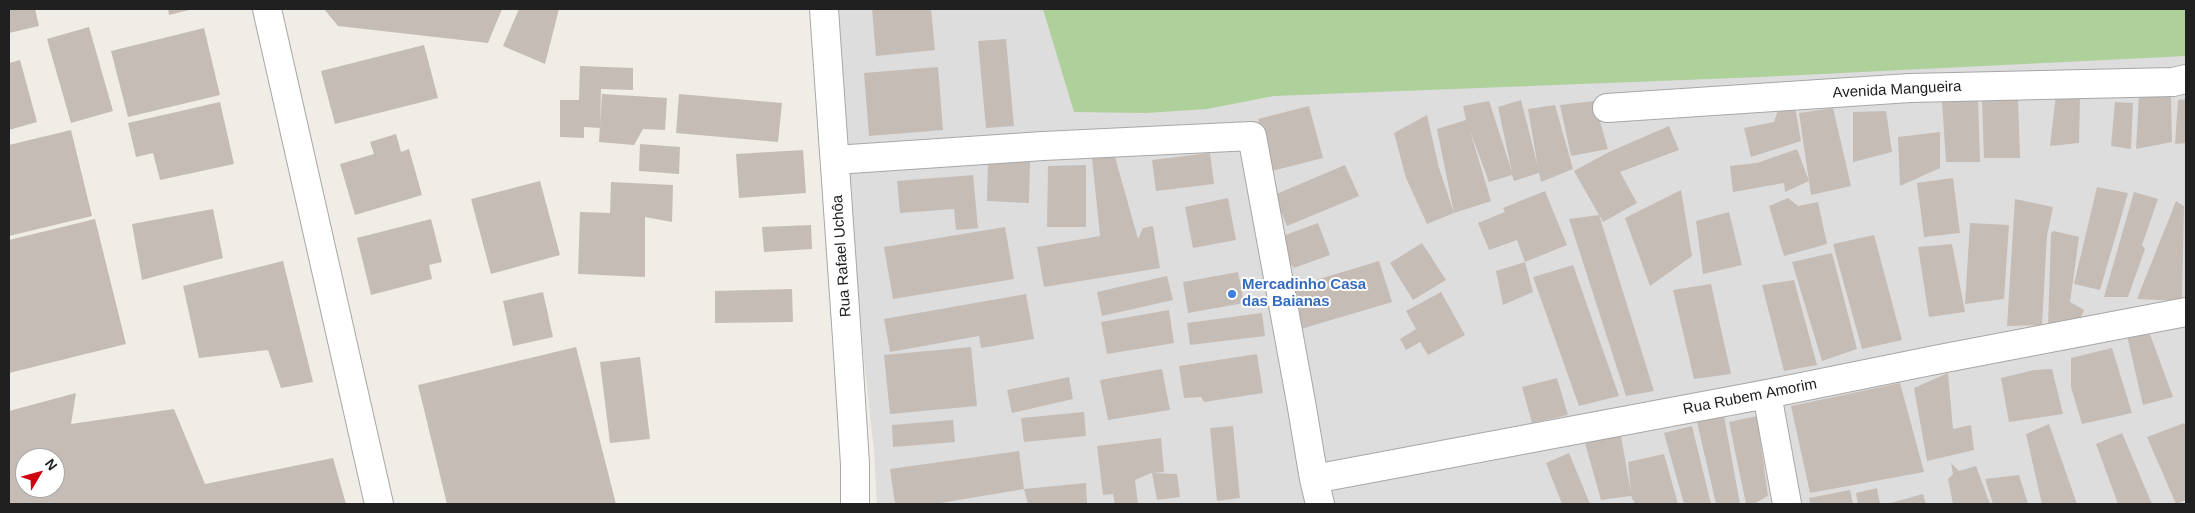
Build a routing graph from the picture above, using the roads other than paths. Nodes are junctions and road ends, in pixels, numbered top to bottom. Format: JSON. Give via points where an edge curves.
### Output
{"nodes":[{"id":1,"x":267,"y":9,"type":"edge"},
{"id":2,"x":824,"y":9,"type":"edge"},
{"id":3,"x":2186,"y":79,"type":"edge"},
{"id":4,"x":1607,"y":108,"type":"dead end"},
{"id":5,"x":835,"y":160,"type":"junction"},
{"id":6,"x":2186,"y":312,"type":"edge"},
{"id":7,"x":1767,"y":394,"type":"junction"},
{"id":8,"x":1317,"y":492,"type":"edge"},
{"id":9,"x":379,"y":504,"type":"edge"},
{"id":10,"x":855,"y":504,"type":"edge"},
{"id":11,"x":1787,"y":504,"type":"edge"}],
"edges":[{"from":1,"to":9,"type":"street"},
{"from":2,"to":5,"type":"street","name":"Rua Rafael Uchôa"},
{"from":3,"to":4,"type":"street","name":"Avenida Mangueira","via":[[2173,82],[1910,88]]},
{"from":5,"to":8,"type":"street","via":[[1252,136]]},
{"from":5,"to":10,"type":"street","name":"Rua Rafael Uchôa"},
{"from":6,"to":7,"type":"street","name":"Rua Rubem Amorim"},
{"from":7,"to":8,"type":"street","name":"Rua Rubem Amorim"},
{"from":7,"to":11,"type":"street"}]}
